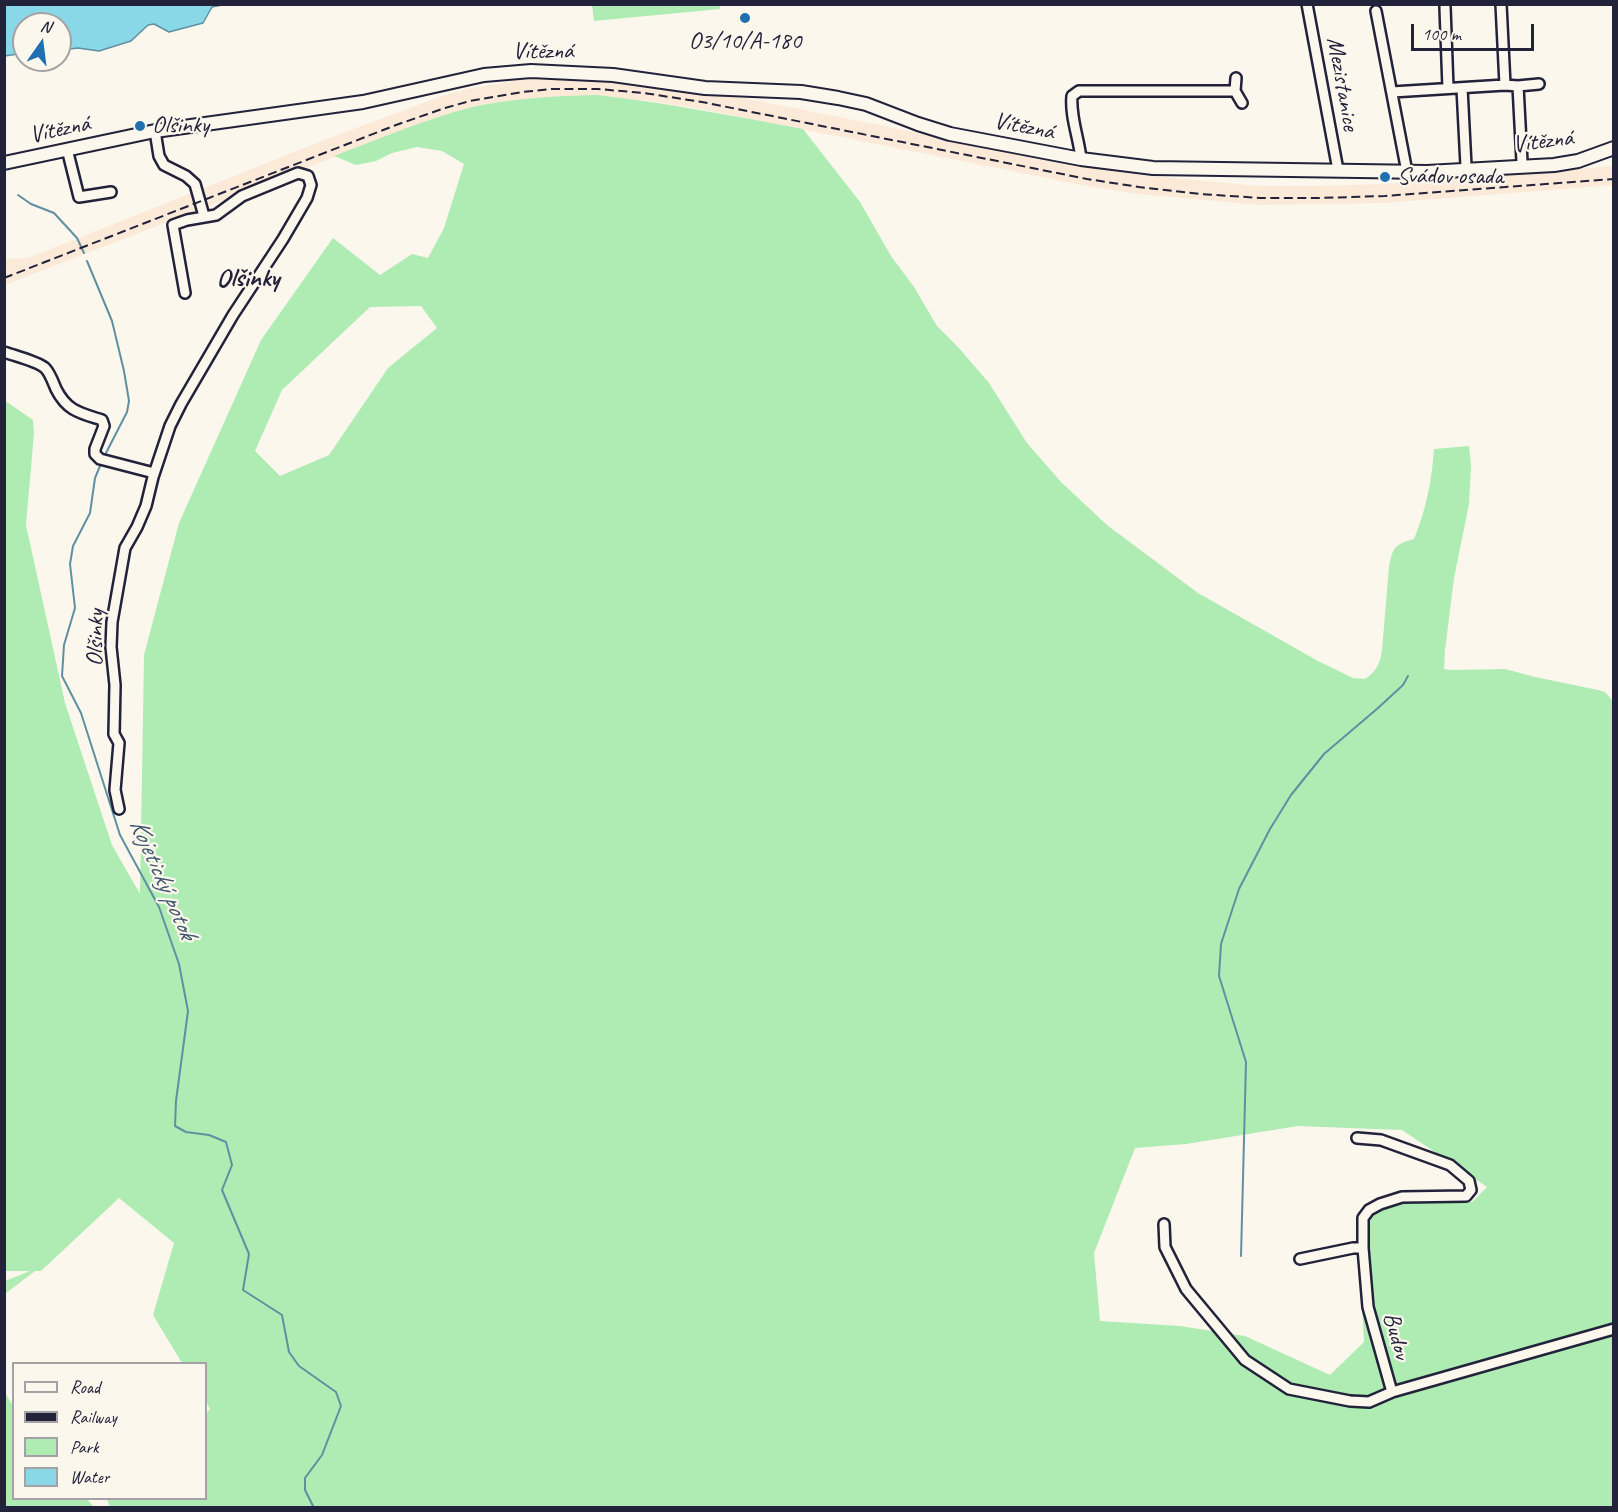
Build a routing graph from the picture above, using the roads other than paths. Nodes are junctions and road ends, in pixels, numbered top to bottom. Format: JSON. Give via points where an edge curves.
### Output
{"nodes":[{"id":1,"x":1307,"y":4,"type":"edge"},
{"id":2,"x":1501,"y":4,"type":"edge"},
{"id":3,"x":1445,"y":7,"type":"dead end"},
{"id":4,"x":1376,"y":11,"type":"dead end"},
{"id":5,"x":1236,"y":78,"type":"dead end"},
{"id":6,"x":1539,"y":84,"type":"dead end"},
{"id":7,"x":1505,"y":85,"type":"junction"},
{"id":8,"x":1518,"y":86,"type":"junction"},
{"id":9,"x":1448,"y":88,"type":"junction"},
{"id":10,"x":1462,"y":88,"type":"junction"},
{"id":11,"x":1235,"y":91,"type":"junction"},
{"id":12,"x":1392,"y":92,"type":"junction"},
{"id":13,"x":1242,"y":103,"type":"dead end"},
{"id":14,"x":155,"y":131,"type":"junction"},
{"id":15,"x":1614,"y":148,"type":"edge"},
{"id":16,"x":67,"y":150,"type":"junction"},
{"id":17,"x":1081,"y":159,"type":"junction"},
{"id":18,"x":1522,"y":162,"type":"dead end"},
{"id":19,"x":4,"y":163,"type":"edge"},
{"id":20,"x":1466,"y":166,"type":"dead end"},
{"id":21,"x":1338,"y":170,"type":"junction"},
{"id":22,"x":1407,"y":172,"type":"junction"},
{"id":23,"x":111,"y":192,"type":"dead end"},
{"id":24,"x":204,"y":216,"type":"junction"},
{"id":25,"x":185,"y":293,"type":"dead end"},
{"id":26,"x":4,"y":352,"type":"edge"},
{"id":27,"x":154,"y":473,"type":"junction"},
{"id":28,"x":119,"y":809,"type":"dead end"},
{"id":29,"x":1357,"y":1138,"type":"dead end"},
{"id":30,"x":1164,"y":1224,"type":"dead end"},
{"id":31,"x":1363,"y":1248,"type":"junction"},
{"id":32,"x":1300,"y":1259,"type":"dead end"},
{"id":33,"x":1614,"y":1329,"type":"edge"},
{"id":34,"x":1392,"y":1392,"type":"junction"}],
"edges":[{"from":1,"to":21,"type":"street","name":"Mezistanice"},
{"from":2,"to":7,"type":"street"},
{"from":3,"to":9,"type":"street"},
{"from":4,"to":12,"type":"street","name":"Mezistanice"},
{"from":5,"to":11,"type":"street"},
{"from":6,"to":8,"type":"street"},
{"from":7,"to":8,"type":"street"},
{"from":7,"to":10,"type":"street"},
{"from":8,"to":18,"type":"street","name":"Vítězná"},
{"from":9,"to":10,"type":"street"},
{"from":9,"to":12,"type":"street"},
{"from":10,"to":20,"type":"street"},
{"from":11,"to":13,"type":"street"},
{"from":11,"to":17,"type":"street","name":"Vítězná","via":[[1079,92],[1072,96],[1071,105]]},
{"from":12,"to":22,"type":"street","name":"Mezistanice"},
{"from":14,"to":16,"type":"main road","name":"Vítězná"},
{"from":14,"to":17,"type":"main road","name":"Vítězná","via":[[363,102],[484,75],[547,71],[838,98],[950,134]]},
{"from":14,"to":24,"type":"street","via":[[164,165],[195,184]]},
{"from":15,"to":22,"type":"main road","name":"Vítězná","via":[[1554,165]]},
{"from":16,"to":19,"type":"main road","name":"Vítězná"},
{"from":16,"to":23,"type":"street","via":[[80,197]]},
{"from":17,"to":21,"type":"main road","name":"Vítězná","via":[[1153,168]]},
{"from":21,"to":22,"type":"main road","name":"Vítězná"},
{"from":24,"to":25,"type":"street","name":"Olšinky","via":[[173,225]]},
{"from":24,"to":27,"type":"street","name":"Olšinky","via":[[216,215],[242,196],[298,173],[308,176],[312,185],[181,404]]},
{"from":26,"to":27,"type":"street","via":[[39,364],[69,408],[102,420],[104,426],[95,449],[99,459]]},
{"from":27,"to":28,"type":"street","name":"Olšinky","via":[[146,506],[124,548],[112,622],[114,734],[119,743],[115,790]]},
{"from":29,"to":31,"type":"street","name":"Budov","via":[[1381,1140],[1450,1165],[1472,1190],[1466,1196],[1402,1197],[1380,1204],[1364,1218]]},
{"from":30,"to":34,"type":"street","name":"Budov","via":[[1165,1246],[1186,1288],[1245,1360],[1289,1389],[1369,1402]]},
{"from":31,"to":32,"type":"street"},
{"from":31,"to":34,"type":"street","name":"Budov","via":[[1368,1307]]},
{"from":33,"to":34,"type":"street"}]}
